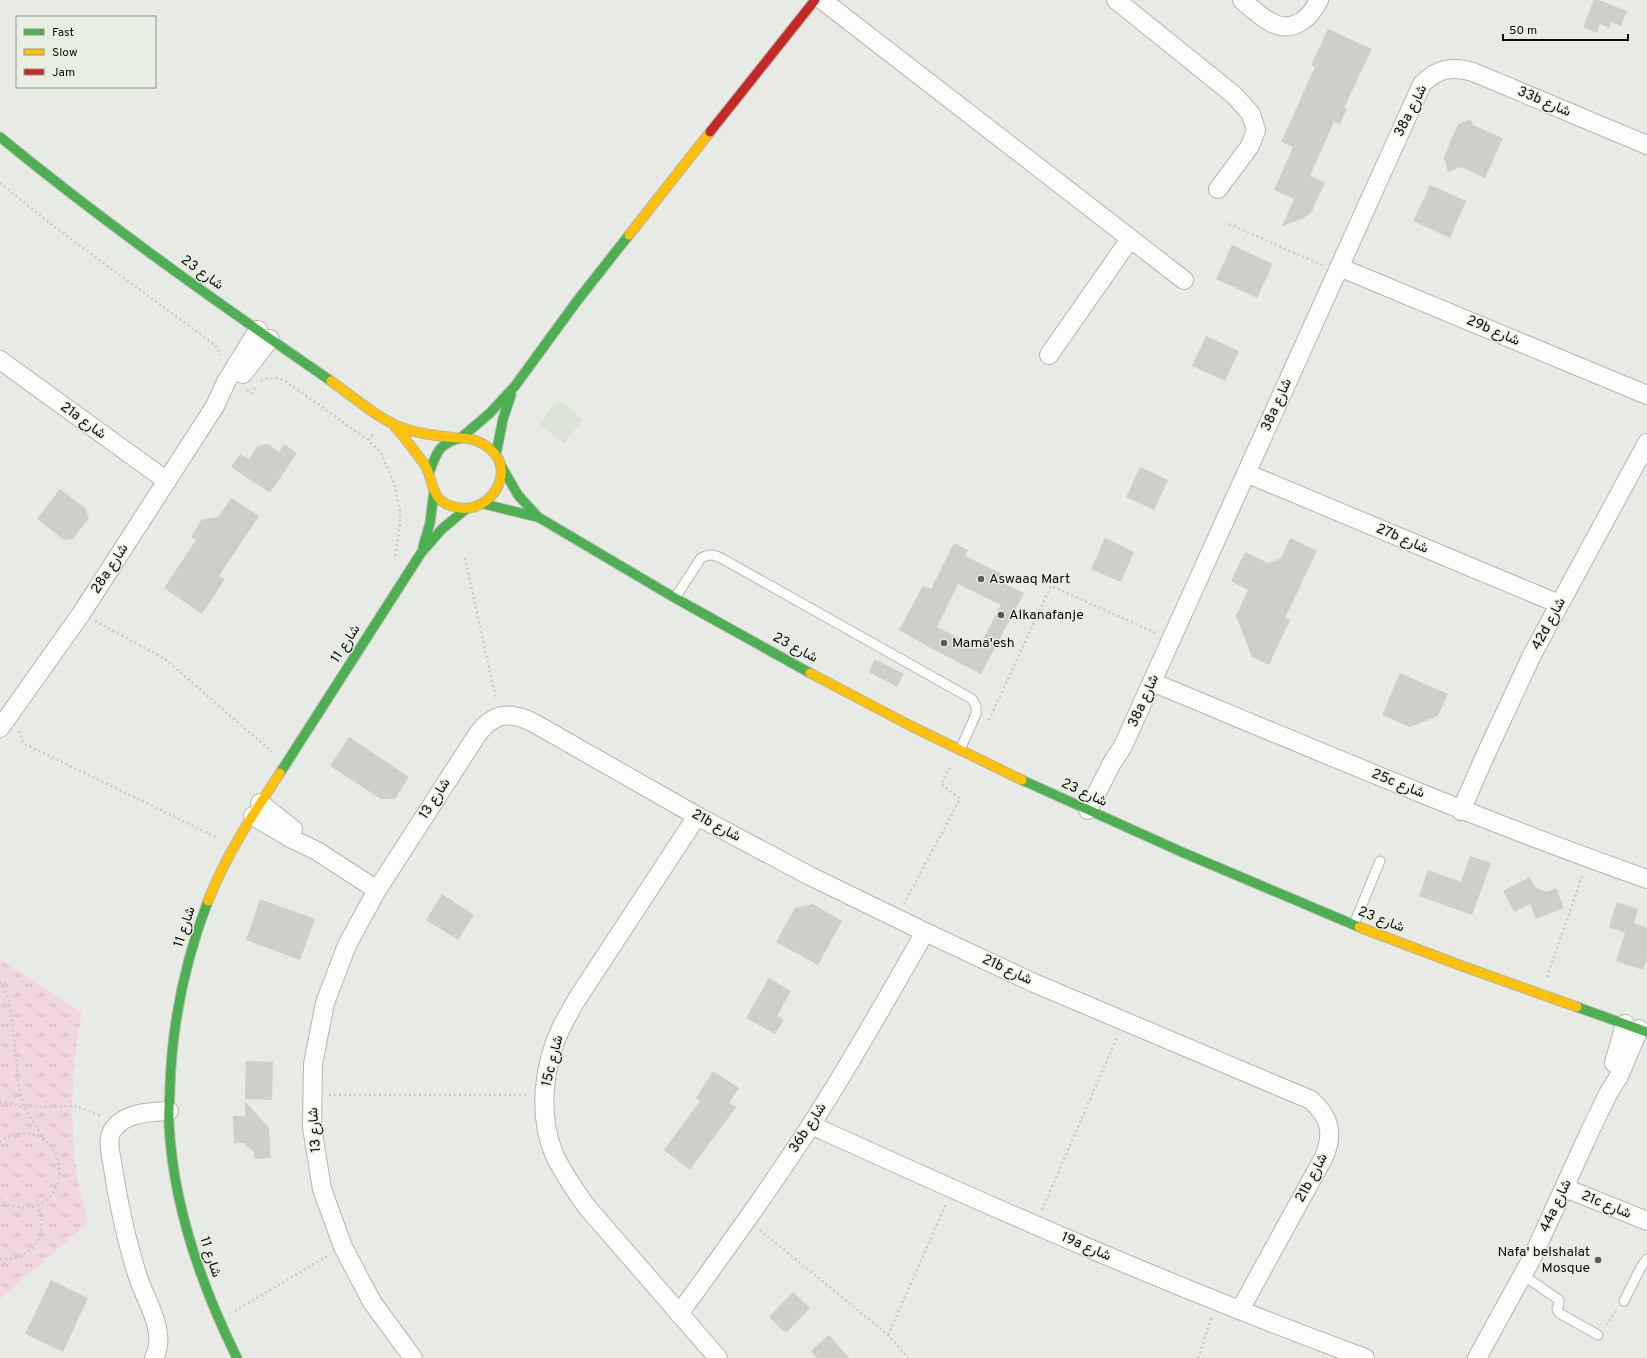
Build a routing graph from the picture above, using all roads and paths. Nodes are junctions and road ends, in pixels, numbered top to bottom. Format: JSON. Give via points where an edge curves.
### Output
{"nodes":[{"id":1,"x":815,"y":0,"type":"edge"},
{"id":2,"x":822,"y":0,"type":"edge"},
{"id":3,"x":1116,"y":0,"type":"edge"},
{"id":4,"x":1242,"y":0,"type":"edge"},
{"id":5,"x":1319,"y":0,"type":"edge"},
{"id":6,"x":1439,"y":71,"type":"joint"},
{"id":7,"x":0,"y":137,"type":"edge"},
{"id":8,"x":1647,"y":145,"type":"edge"},
{"id":9,"x":0,"y":184,"type":"edge"},
{"id":10,"x":1218,"y":189,"type":"dead end"},
{"id":11,"x":1229,"y":224,"type":"dead end"},
{"id":12,"x":1130,"y":239,"type":"junction"},
{"id":13,"x":1338,"y":269,"type":"junction"},
{"id":14,"x":1184,"y":280,"type":"dead end"},
{"id":15,"x":264,"y":335,"type":"junction"},
{"id":16,"x":1049,"y":355,"type":"dead end"},
{"id":17,"x":0,"y":360,"type":"edge"},
{"id":18,"x":233,"y":380,"type":"junction"},
{"id":19,"x":514,"y":386,"type":"junction"},
{"id":20,"x":1647,"y":394,"type":"edge"},
{"id":21,"x":393,"y":424,"type":"junction"},
{"id":22,"x":459,"y":437,"type":"junction"},
{"id":23,"x":1647,"y":443,"type":"edge"},
{"id":24,"x":496,"y":454,"type":"junction"},
{"id":25,"x":500,"y":464,"type":"junction"},
{"id":26,"x":429,"y":472,"type":"junction"},
{"id":27,"x":1246,"y":474,"type":"junction"},
{"id":28,"x":167,"y":481,"type":"junction"},
{"id":29,"x":434,"y":492,"type":"junction"},
{"id":30,"x":484,"y":504,"type":"junction"},
{"id":31,"x":466,"y":509,"type":"junction"},
{"id":32,"x":538,"y":517,"type":"junction"},
{"id":33,"x":421,"y":553,"type":"junction"},
{"id":34,"x":465,"y":558,"type":"dead end"},
{"id":35,"x":408,"y":575,"type":"junction"},
{"id":36,"x":675,"y":598,"type":"junction"},
{"id":37,"x":1559,"y":604,"type":"junction"},
{"id":38,"x":81,"y":614,"type":"junction"},
{"id":39,"x":1171,"y":640,"type":"junction"},
{"id":40,"x":1152,"y":682,"type":"junction"},
{"id":41,"x":6,"y":708,"type":"edge"},
{"id":42,"x":500,"y":716,"type":"junction"},
{"id":43,"x":986,"y":727,"type":"dead end"},
{"id":44,"x":0,"y":728,"type":"edge"},
{"id":45,"x":960,"y":750,"type":"junction"},
{"id":46,"x":286,"y":764,"type":"junction"},
{"id":47,"x":256,"y":809,"type":"junction"},
{"id":48,"x":1462,"y":810,"type":"junction"},
{"id":49,"x":1095,"y":813,"type":"junction"},
{"id":50,"x":697,"y":816,"type":"junction"},
{"id":51,"x":234,"y":846,"type":"junction"},
{"id":52,"x":1589,"y":858,"type":"junction"},
{"id":53,"x":1380,"y":861,"type":"dead end"},
{"id":54,"x":1647,"y":878,"type":"edge"},
{"id":55,"x":377,"y":890,"type":"junction"},
{"id":56,"x":897,"y":918,"type":"junction"},
{"id":57,"x":1354,"y":924,"type":"junction"},
{"id":58,"x":925,"y":932,"type":"junction"},
{"id":59,"x":0,"y":982,"type":"edge"},
{"id":60,"x":1541,"y":995,"type":"junction"},
{"id":61,"x":1123,"y":1022,"type":"junction"},
{"id":62,"x":1637,"y":1028,"type":"edge"},
{"id":63,"x":313,"y":1095,"type":"junction"},
{"id":64,"x":544,"y":1095,"type":"junction"},
{"id":65,"x":0,"y":1102,"type":"edge"},
{"id":66,"x":24,"y":1107,"type":"junction"},
{"id":67,"x":169,"y":1117,"type":"junction"},
{"id":68,"x":121,"y":1122,"type":"junction"},
{"id":69,"x":811,"y":1125,"type":"junction"},
{"id":70,"x":1,"y":1141,"type":"edge"},
{"id":71,"x":45,"y":1141,"type":"junction"},
{"id":72,"x":1565,"y":1188,"type":"junction"},
{"id":73,"x":953,"y":1189,"type":"junction"},
{"id":74,"x":0,"y":1199,"type":"edge"},
{"id":75,"x":1,"y":1202,"type":"edge"},
{"id":76,"x":38,"y":1205,"type":"junction"},
{"id":77,"x":747,"y":1220,"type":"junction"},
{"id":78,"x":1647,"y":1221,"type":"edge"},
{"id":79,"x":1036,"y":1225,"type":"junction"},
{"id":80,"x":342,"y":1247,"type":"junction"},
{"id":81,"x":0,"y":1259,"type":"edge"},
{"id":82,"x":1647,"y":1259,"type":"edge"},
{"id":83,"x":1523,"y":1275,"type":"junction"},
{"id":84,"x":1217,"y":1300,"type":"junction"},
{"id":85,"x":1624,"y":1301,"type":"joint"},
{"id":86,"x":1240,"y":1310,"type":"junction"},
{"id":87,"x":679,"y":1314,"type":"junction"},
{"id":88,"x":218,"y":1321,"type":"junction"},
{"id":89,"x":888,"y":1335,"type":"junction"},
{"id":90,"x":1598,"y":1336,"type":"joint"},
{"id":91,"x":154,"y":1358,"type":"edge"},
{"id":92,"x":237,"y":1358,"type":"edge"},
{"id":93,"x":413,"y":1358,"type":"edge"},
{"id":94,"x":718,"y":1358,"type":"edge"},
{"id":95,"x":908,"y":1358,"type":"edge"},
{"id":96,"x":1198,"y":1358,"type":"edge"},
{"id":97,"x":1365,"y":1358,"type":"edge"},
{"id":98,"x":1477,"y":1358,"type":"edge"}],
"edges":[{"from":1,"to":19,"type":"street","via":[[577,301]]},
{"from":2,"to":12,"type":"street"},
{"from":3,"to":10,"type":"street","via":[[1234,95],[1251,114],[1256,130],[1250,146]]},
{"from":4,"to":5,"type":"street","via":[[1272,23],[1282,26],[1303,21],[1311,14]]},
{"from":6,"to":8,"type":"street","name":"33b شارع","via":[[1462,69],[1474,72]]},
{"from":6,"to":13,"type":"street","name":"38a شارع","via":[[1422,84]]},
{"from":7,"to":15,"type":"street","name":"شارع 23","via":[[89,209]]},
{"from":9,"to":18,"type":"path","via":[[215,345],[221,352],[220,370]]},
{"from":11,"to":13,"type":"path"},
{"from":12,"to":14,"type":"street"},
{"from":12,"to":16,"type":"street"},
{"from":13,"to":20,"type":"street","name":"29b شارع"},
{"from":13,"to":27,"type":"street","name":"38a شارع"},
{"from":15,"to":18,"type":"street","name":"28a شارع"},
{"from":15,"to":21,"type":"street","name":"شارع 23"},
{"from":17,"to":28,"type":"street","name":"21a شارع"},
{"from":18,"to":28,"type":"street","name":"28a شارع","via":[[225,398],[215,406]]},
{"from":18,"to":35,"type":"path","via":[[252,393],[262,380],[280,379],[368,440],[380,453],[398,497],[400,524],[394,556],[398,567]]},
{"from":19,"to":22,"type":"street","via":[[490,413]]},
{"from":19,"to":24,"type":"street","via":[[503,419]]},
{"from":21,"to":22,"type":"street","name":"شارع 23","via":[[424,434]]},
{"from":21,"to":26,"type":"street","name":"شارع 23"},
{"from":22,"to":24,"type":"street","via":[[472,437],[481,441],[490,446]]},
{"from":22,"to":26,"type":"street","via":[[446,442],[437,450]]},
{"from":23,"to":37,"type":"street","name":"42d شارع"},
{"from":24,"to":25,"type":"street"},
{"from":25,"to":30,"type":"street","via":[[501,476],[498,487]]},
{"from":25,"to":32,"type":"street","name":"شارع 23","via":[[518,495]]},
{"from":26,"to":29,"type":"street"},
{"from":27,"to":37,"type":"street","name":"27b شارع"},
{"from":27,"to":39,"type":"street","name":"38a شارع"},
{"from":28,"to":38,"type":"street","name":"28a شارع"},
{"from":29,"to":31,"type":"street","via":[[448,504]]},
{"from":29,"to":33,"type":"street","name":"شارع 11","via":[[430,523]]},
{"from":30,"to":31,"type":"street"},
{"from":30,"to":32,"type":"street","name":"شارع 23"},
{"from":31,"to":33,"type":"street","name":"شارع 11","via":[[442,529]]},
{"from":32,"to":36,"type":"street","name":"شارع 23"},
{"from":33,"to":35,"type":"street","name":"شارع 11"},
{"from":34,"to":42,"type":"path"},
{"from":35,"to":46,"type":"street","name":"شارع 11"},
{"from":36,"to":45,"type":"street","name":"شارع 23","via":[[816,676]]},
{"from":36,"to":45,"type":"lane","via":[[701,558],[714,554],[972,699],[976,706],[976,714]]},
{"from":37,"to":48,"type":"street","name":"42d شارع","via":[[1507,706]]},
{"from":38,"to":41,"type":"street","name":"28a شارع"},
{"from":38,"to":46,"type":"path","via":[[165,659]]},
{"from":39,"to":40,"type":"street","name":"38a شارع"},
{"from":39,"to":43,"type":"path","via":[[1051,586]]},
{"from":40,"to":48,"type":"street","name":"25c شارع"},
{"from":40,"to":49,"type":"street","name":"38a شارع","via":[[1123,746],[1112,762]]},
{"from":41,"to":44,"type":"street","name":"28a شارع"},
{"from":41,"to":51,"type":"path","via":[[23,743]]},
{"from":42,"to":50,"type":"street","name":"21b شارع","via":[[516,716],[532,722]]},
{"from":42,"to":55,"type":"street","name":"شارع 13","via":[[490,720],[477,734]]},
{"from":45,"to":49,"type":"street","name":"شارع 23"},
{"from":45,"to":56,"type":"path","via":[[941,784],[960,800]]},
{"from":46,"to":47,"type":"street","name":"شارع 11"},
{"from":47,"to":51,"type":"street","name":"شارع 11"},
{"from":47,"to":55,"type":"street","via":[[303,837],[317,851]]},
{"from":48,"to":52,"type":"street","name":"25c شارع"},
{"from":49,"to":57,"type":"street","name":"شارع 23"},
{"from":50,"to":56,"type":"street","name":"21b شارع","via":[[810,876]]},
{"from":50,"to":64,"type":"street","name":"15c شارع","via":[[561,1029],[550,1061]]},
{"from":51,"to":67,"type":"street","name":"شارع 11","via":[[220,872],[197,929],[181,988],[172,1049]]},
{"from":52,"to":54,"type":"street","name":"25c شارع"},
{"from":52,"to":60,"type":"path"},
{"from":53,"to":57,"type":"lane"},
{"from":55,"to":63,"type":"street","name":"شارع 13","via":[[347,944],[324,1003],[313,1064]]},
{"from":56,"to":58,"type":"street","name":"21b شارع"},
{"from":57,"to":60,"type":"street","name":"شارع 23"},
{"from":58,"to":61,"type":"street","name":"21b شارع"},
{"from":58,"to":69,"type":"street","name":"36b شارع","via":[[870,1030]]},
{"from":59,"to":66,"type":"path","via":[[9,1000],[17,1078]]},
{"from":60,"to":62,"type":"street","name":"شارع 23"},
{"from":61,"to":79,"type":"path"},
{"from":61,"to":86,"type":"street","name":"21b شارع","via":[[1300,1094],[1320,1108],[1327,1120],[1330,1132],[1329,1145],[1324,1157]]},
{"from":62,"to":72,"type":"street","name":"44a شارع","via":[[1612,1074],[1608,1094]]},
{"from":63,"to":64,"type":"path"},
{"from":63,"to":80,"type":"street","name":"شارع 13","via":[[312,1127],[322,1189]]},
{"from":64,"to":87,"type":"street","name":"15c شارع","via":[[546,1124],[554,1153],[567,1180],[586,1206]]},
{"from":65,"to":66,"type":"path"},
{"from":66,"to":68,"type":"path","via":[[75,1106]]},
{"from":66,"to":71,"type":"path"},
{"from":67,"to":68,"type":"street","via":[[138,1114]]},
{"from":67,"to":88,"type":"street","name":"شارع 11","via":[[177,1192],[194,1258]]},
{"from":68,"to":91,"type":"street","via":[[114,1128],[110,1148],[127,1237],[158,1332],[159,1342]]},
{"from":69,"to":73,"type":"street","name":"19a شارع"},
{"from":69,"to":77,"type":"street","name":"36b شارع"},
{"from":70,"to":71,"type":"path","via":[[12,1135],[24,1134]]},
{"from":71,"to":76,"type":"path","via":[[59,1162],[60,1175],[57,1187],[49,1198]]},
{"from":72,"to":78,"type":"street","name":"21c شارع"},
{"from":72,"to":83,"type":"street","name":"44a شارع"},
{"from":73,"to":79,"type":"street","name":"19a شارع"},
{"from":73,"to":89,"type":"path"},
{"from":74,"to":75,"type":"path"},
{"from":75,"to":76,"type":"path","via":[[26,1208]]},
{"from":76,"to":81,"type":"path","via":[[42,1215],[42,1232],[34,1248],[18,1257]]},
{"from":77,"to":87,"type":"street","name":"36b شارع"},
{"from":77,"to":89,"type":"path"},
{"from":79,"to":84,"type":"street","name":"19a شارع"},
{"from":80,"to":88,"type":"path"},
{"from":80,"to":93,"type":"street","name":"شارع 13","via":[[372,1302]]},
{"from":82,"to":85,"type":"lane"},
{"from":83,"to":90,"type":"lane","via":[[1558,1300],[1559,1313]]},
{"from":83,"to":98,"type":"street","name":"44a شارع"},
{"from":84,"to":86,"type":"street","name":"19a شارع"},
{"from":84,"to":96,"type":"path"},
{"from":85,"to":90,"type":"path"},
{"from":86,"to":97,"type":"street","name":"19a شارع"},
{"from":87,"to":94,"type":"street","name":"15c شارع"},
{"from":88,"to":92,"type":"street","name":"شارع 11"},
{"from":89,"to":95,"type":"path"}]}
